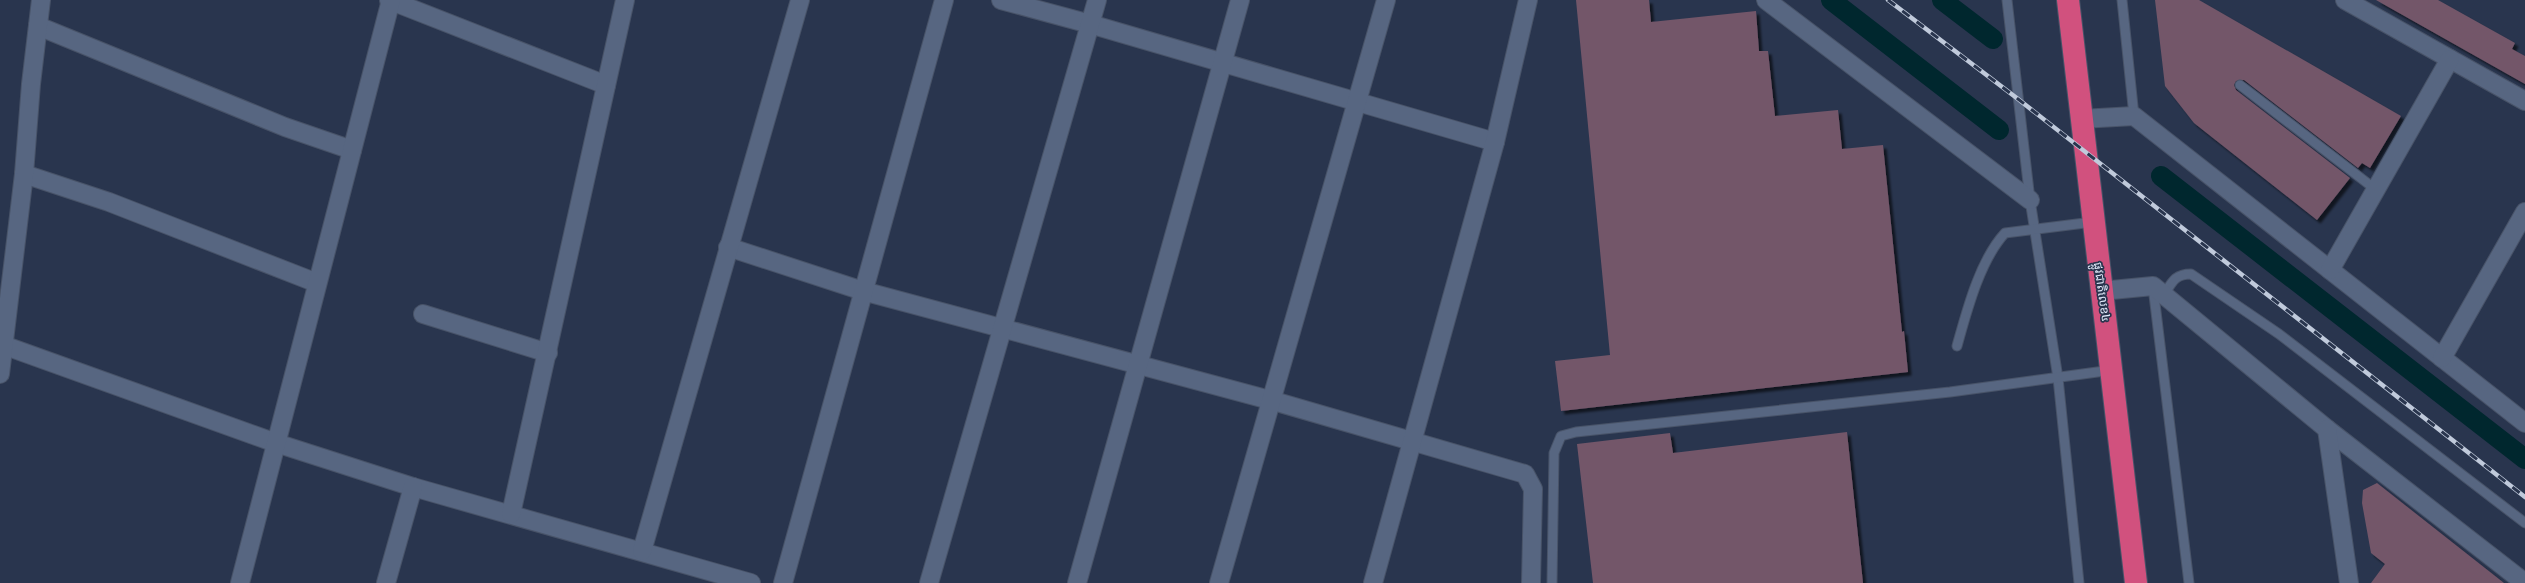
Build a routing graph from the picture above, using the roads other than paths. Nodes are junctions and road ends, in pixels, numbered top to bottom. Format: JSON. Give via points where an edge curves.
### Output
{"nodes":[{"id":1,"x":41,"y":0,"type":"edge"},
{"id":2,"x":390,"y":0,"type":"edge"},
{"id":3,"x":625,"y":0,"type":"edge"},
{"id":4,"x":800,"y":0,"type":"edge"},
{"id":5,"x":944,"y":0,"type":"edge"},
{"id":6,"x":1001,"y":0,"type":"edge"},
{"id":7,"x":1097,"y":0,"type":"edge"},
{"id":8,"x":1240,"y":0,"type":"edge"},
{"id":9,"x":1386,"y":0,"type":"edge"},
{"id":10,"x":1528,"y":0,"type":"edge"},
{"id":11,"x":1766,"y":0,"type":"edge"},
{"id":12,"x":2007,"y":0,"type":"edge"},
{"id":13,"x":2068,"y":0,"type":"edge"},
{"id":14,"x":2122,"y":0,"type":"edge"},
{"id":15,"x":2345,"y":0,"type":"edge"},
{"id":16,"x":1090,"y":24,"type":"junction"},
{"id":17,"x":38,"y":26,"type":"junction"},
{"id":18,"x":2450,"y":59,"type":"junction"},
{"id":19,"x":1222,"y":63,"type":"junction"},
{"id":20,"x":606,"y":85,"type":"junction"},
{"id":21,"x":2240,"y":85,"type":"dead end"},
{"id":22,"x":1356,"y":100,"type":"junction"},
{"id":23,"x":2525,"y":102,"type":"edge"},
{"id":24,"x":2134,"y":116,"type":"junction"},
{"id":25,"x":2081,"y":119,"type":"junction"},
{"id":26,"x":1495,"y":142,"type":"junction"},
{"id":27,"x":352,"y":150,"type":"junction"},
{"id":28,"x":24,"y":174,"type":"junction"},
{"id":29,"x":2375,"y":189,"type":"junction"},
{"id":30,"x":2030,"y":200,"type":"junction"},
{"id":31,"x":2525,"y":212,"type":"edge"},
{"id":32,"x":2093,"y":222,"type":"junction"},
{"id":33,"x":2035,"y":229,"type":"junction"},
{"id":34,"x":728,"y":247,"type":"junction"},
{"id":35,"x":2330,"y":270,"type":"junction"},
{"id":36,"x":318,"y":283,"type":"junction"},
{"id":37,"x":2158,"y":290,"type":"junction"},
{"id":38,"x":863,"y":291,"type":"junction"},
{"id":39,"x":2101,"y":291,"type":"junction"},
{"id":40,"x":423,"y":314,"type":"dead end"},
{"id":41,"x":1003,"y":329,"type":"junction"},
{"id":42,"x":2,"y":344,"type":"edge"},
{"id":43,"x":1957,"y":346,"type":"dead end"},
{"id":44,"x":548,"y":353,"type":"junction"},
{"id":45,"x":2442,"y":358,"type":"junction"},
{"id":46,"x":1138,"y":364,"type":"junction"},
{"id":47,"x":2113,"y":370,"type":"junction"},
{"id":48,"x":0,"y":374,"type":"edge"},
{"id":49,"x":2058,"y":378,"type":"junction"},
{"id":50,"x":1270,"y":400,"type":"junction"},
{"id":51,"x":2525,"y":423,"type":"edge"},
{"id":52,"x":2327,"y":429,"type":"junction"},
{"id":53,"x":1414,"y":441,"type":"junction"},
{"id":54,"x":276,"y":443,"type":"junction"},
{"id":55,"x":413,"y":487,"type":"junction"},
{"id":56,"x":511,"y":514,"type":"junction"},
{"id":57,"x":2525,"y":523,"type":"edge"},
{"id":58,"x":642,"y":551,"type":"junction"},
{"id":59,"x":240,"y":583,"type":"edge"},
{"id":60,"x":386,"y":583,"type":"edge"},
{"id":61,"x":751,"y":583,"type":"edge"},
{"id":62,"x":783,"y":583,"type":"edge"},
{"id":63,"x":929,"y":583,"type":"edge"},
{"id":64,"x":1077,"y":583,"type":"edge"},
{"id":65,"x":1219,"y":583,"type":"edge"},
{"id":66,"x":1373,"y":583,"type":"edge"},
{"id":67,"x":1531,"y":583,"type":"edge"},
{"id":68,"x":1552,"y":583,"type":"edge"},
{"id":69,"x":2079,"y":583,"type":"edge"},
{"id":70,"x":2136,"y":583,"type":"edge"},
{"id":71,"x":2189,"y":583,"type":"edge"},
{"id":72,"x":2349,"y":583,"type":"edge"},
{"id":73,"x":2524,"y":583,"type":"edge"}],
"edges":[{"from":1,"to":17,"type":"street"},
{"from":2,"to":20,"type":"street"},
{"from":2,"to":27,"type":"street"},
{"from":3,"to":20,"type":"street"},
{"from":4,"to":34,"type":"street"},
{"from":5,"to":38,"type":"street"},
{"from":6,"to":16,"type":"street"},
{"from":7,"to":16,"type":"street"},
{"from":8,"to":19,"type":"street"},
{"from":9,"to":22,"type":"street"},
{"from":10,"to":26,"type":"street"},
{"from":11,"to":30,"type":"street"},
{"from":12,"to":30,"type":"lane"},
{"from":13,"to":25,"type":"highway","name":"ផ្លូវជាតិលេខ៤"},
{"from":14,"to":24,"type":"lane"},
{"from":15,"to":18,"type":"street"},
{"from":16,"to":19,"type":"street"},
{"from":16,"to":41,"type":"street"},
{"from":17,"to":27,"type":"street","via":[[285,127]]},
{"from":17,"to":28,"type":"street"},
{"from":18,"to":23,"type":"street"},
{"from":18,"to":29,"type":"street"},
{"from":19,"to":22,"type":"street"},
{"from":19,"to":46,"type":"street"},
{"from":20,"to":44,"type":"street"},
{"from":21,"to":29,"type":"lane"},
{"from":22,"to":26,"type":"street"},
{"from":22,"to":50,"type":"street"},
{"from":24,"to":25,"type":"street"},
{"from":24,"to":35,"type":"street"},
{"from":25,"to":32,"type":"highway","name":"ផ្លូវជាតិលេខ៤"},
{"from":26,"to":53,"type":"street"},
{"from":27,"to":36,"type":"street"},
{"from":28,"to":36,"type":"street","via":[[109,202]]},
{"from":28,"to":42,"type":"street"},
{"from":29,"to":35,"type":"street"},
{"from":30,"to":33,"type":"lane"},
{"from":31,"to":45,"type":"street"},
{"from":32,"to":33,"type":"lane"},
{"from":32,"to":39,"type":"highway","name":"ផ្លូវជាតិលេខ៤"},
{"from":33,"to":43,"type":"lane","via":[[2005,232],[1995,243],[1971,298]]},
{"from":33,"to":49,"type":"lane"},
{"from":34,"to":38,"type":"street"},
{"from":34,"to":58,"type":"street"},
{"from":35,"to":45,"type":"street"},
{"from":36,"to":54,"type":"street"},
{"from":37,"to":39,"type":"street"},
{"from":37,"to":52,"type":"street"},
{"from":37,"to":57,"type":"lane","via":[[2181,274],[2191,274],[2279,334]]},
{"from":37,"to":71,"type":"lane"},
{"from":38,"to":41,"type":"street"},
{"from":38,"to":62,"type":"street"},
{"from":39,"to":47,"type":"highway","name":"ផ្លូវជាតិលេខ៤"},
{"from":40,"to":44,"type":"street"},
{"from":41,"to":46,"type":"street"},
{"from":41,"to":63,"type":"street"},
{"from":42,"to":48,"type":"street"},
{"from":42,"to":54,"type":"street"},
{"from":44,"to":56,"type":"street"},
{"from":45,"to":51,"type":"street"},
{"from":46,"to":50,"type":"street"},
{"from":46,"to":64,"type":"street"},
{"from":47,"to":49,"type":"lane"},
{"from":47,"to":70,"type":"highway","name":"ផ្លូវជាតិលេខ៤"},
{"from":49,"to":68,"type":"lane","via":[[1576,432],[1561,436],[1554,453]]},
{"from":49,"to":69,"type":"lane"},
{"from":50,"to":53,"type":"street"},
{"from":50,"to":65,"type":"street"},
{"from":52,"to":72,"type":"street"},
{"from":52,"to":73,"type":"street"},
{"from":53,"to":66,"type":"street"},
{"from":53,"to":67,"type":"street","via":[[1525,474],[1533,489]]},
{"from":54,"to":55,"type":"street"},
{"from":54,"to":59,"type":"street"},
{"from":55,"to":56,"type":"street"},
{"from":55,"to":60,"type":"street"},
{"from":56,"to":58,"type":"street"},
{"from":58,"to":61,"type":"street"}]}
